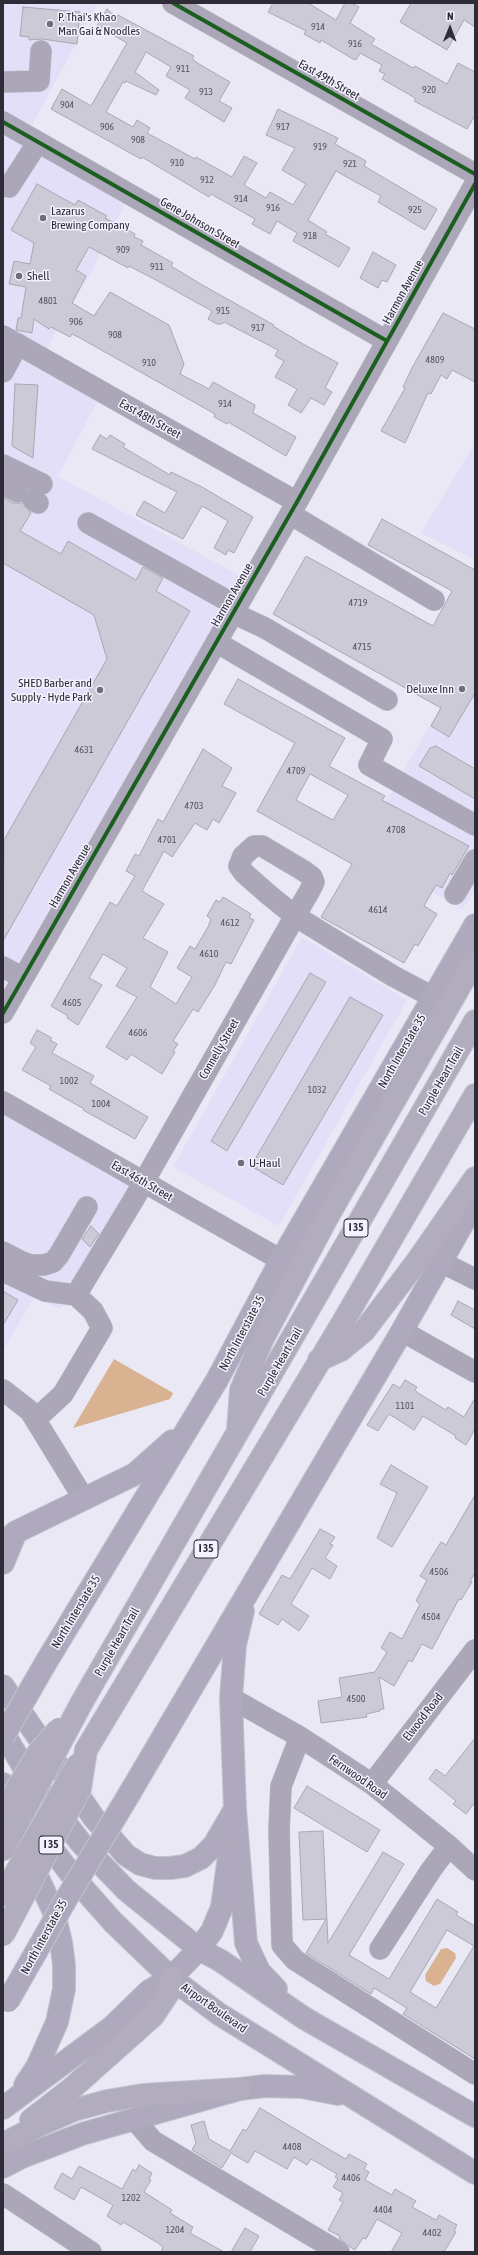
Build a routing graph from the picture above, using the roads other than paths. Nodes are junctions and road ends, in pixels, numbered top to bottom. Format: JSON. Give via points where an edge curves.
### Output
{"nodes":[{"id":1,"x":173,"y":3,"type":"edge"},
{"id":2,"x":41,"y":51,"type":"dead end"},
{"id":3,"x":3,"y":82,"type":"edge"},
{"id":4,"x":3,"y":122,"type":"edge"},
{"id":5,"x":38,"y":142,"type":"junction"},
{"id":6,"x":475,"y":174,"type":"edge"},
{"id":7,"x":475,"y":184,"type":"edge"},
{"id":8,"x":3,"y":186,"type":"edge"},
{"id":9,"x":10,"y":340,"type":"edge"},
{"id":10,"x":387,"y":341,"type":"junction"},
{"id":11,"x":3,"y":372,"type":"edge"},
{"id":12,"x":3,"y":465,"type":"edge"},
{"id":13,"x":27,"y":493,"type":"edge"},
{"id":14,"x":294,"y":508,"type":"junction"},
{"id":15,"x":88,"y":523,"type":"dead end"},
{"id":16,"x":434,"y":600,"type":"dead end"},
{"id":17,"x":235,"y":609,"type":"junction"},
{"id":18,"x":216,"y":642,"type":"junction"},
{"id":19,"x":387,"y":700,"type":"dead end"},
{"id":20,"x":475,"y":825,"type":"edge"},
{"id":21,"x":475,"y":860,"type":"edge"},
{"id":22,"x":455,"y":894,"type":"dead end"},
{"id":23,"x":475,"y":925,"type":"edge"},
{"id":24,"x":475,"y":960,"type":"edge"},
{"id":25,"x":3,"y":967,"type":"edge"},
{"id":26,"x":23,"y":978,"type":"junction"},
{"id":27,"x":433,"y":998,"type":"junction"},
{"id":28,"x":3,"y":1013,"type":"edge"},
{"id":29,"x":475,"y":1021,"type":"edge"},
{"id":30,"x":475,"y":1095,"type":"edge"},
{"id":31,"x":3,"y":1102,"type":"edge"},
{"id":32,"x":475,"y":1178,"type":"edge"},
{"id":33,"x":144,"y":1182,"type":"junction"},
{"id":34,"x":475,"y":1202,"type":"edge"},
{"id":35,"x":87,"y":1207,"type":"dead end"},
{"id":36,"x":3,"y":1252,"type":"edge"},
{"id":37,"x":281,"y":1260,"type":"junction"},
{"id":38,"x":441,"y":1262,"type":"junction"},
{"id":39,"x":3,"y":1271,"type":"edge"},
{"id":40,"x":475,"y":1279,"type":"edge"},
{"id":41,"x":76,"y":1295,"type":"junction"},
{"id":42,"x":402,"y":1330,"type":"junction"},
{"id":43,"x":318,"y":1361,"type":"junction"},
{"id":44,"x":475,"y":1372,"type":"edge"},
{"id":45,"x":3,"y":1390,"type":"edge"},
{"id":46,"x":36,"y":1419,"type":"junction"},
{"id":47,"x":189,"y":1425,"type":"junction"},
{"id":48,"x":238,"y":1436,"type":"junction"},
{"id":49,"x":84,"y":1499,"type":"junction"},
{"id":50,"x":7,"y":1536,"type":"edge"},
{"id":51,"x":3,"y":1563,"type":"edge"},
{"id":52,"x":248,"y":1591,"type":"junction"},
{"id":53,"x":475,"y":1650,"type":"edge"},
{"id":54,"x":3,"y":1686,"type":"edge"},
{"id":55,"x":231,"y":1698,"type":"junction"},
{"id":56,"x":82,"y":1702,"type":"junction"},
{"id":57,"x":3,"y":1732,"type":"edge"},
{"id":58,"x":3,"y":1737,"type":"edge"},
{"id":59,"x":300,"y":1737,"type":"junction"},
{"id":60,"x":90,"y":1744,"type":"junction"},
{"id":61,"x":3,"y":1784,"type":"edge"},
{"id":62,"x":372,"y":1784,"type":"junction"},
{"id":63,"x":235,"y":1809,"type":"junction"},
{"id":64,"x":3,"y":1812,"type":"edge"},
{"id":65,"x":3,"y":1822,"type":"edge"},
{"id":66,"x":449,"y":1846,"type":"junction"},
{"id":67,"x":3,"y":1850,"type":"edge"},
{"id":68,"x":475,"y":1870,"type":"edge"},
{"id":69,"x":3,"y":1895,"type":"edge"},
{"id":70,"x":3,"y":1935,"type":"edge"},
{"id":71,"x":199,"y":1949,"type":"junction"},
{"id":72,"x":380,"y":1949,"type":"dead end"},
{"id":73,"x":171,"y":1978,"type":"junction"},
{"id":74,"x":6,"y":2006,"type":"edge"},
{"id":75,"x":304,"y":2018,"type":"junction"},
{"id":76,"x":475,"y":2074,"type":"edge"},
{"id":77,"x":240,"y":2089,"type":"junction"},
{"id":78,"x":11,"y":2102,"type":"edge"},
{"id":79,"x":475,"y":2116,"type":"edge"},
{"id":80,"x":384,"y":2117,"type":"junction"},
{"id":81,"x":134,"y":2119,"type":"junction"},
{"id":82,"x":3,"y":2143,"type":"edge"},
{"id":83,"x":3,"y":2168,"type":"edge"},
{"id":84,"x":475,"y":2173,"type":"edge"},
{"id":85,"x":3,"y":2194,"type":"edge"},
{"id":86,"x":91,"y":2252,"type":"edge"},
{"id":87,"x":339,"y":2252,"type":"edge"}],
"edges":[{"from":1,"to":6,"type":"street","name":"East 49th Street"},
{"from":2,"to":3,"type":"street","via":[[39,81]]},
{"from":4,"to":5,"type":"street","name":"Gene Johnson Street"},
{"from":5,"to":8,"type":"street","via":[[9,187]]},
{"from":5,"to":10,"type":"street","name":"Gene Johnson Street"},
{"from":7,"to":10,"type":"street","name":"Harmon Avenue"},
{"from":9,"to":11,"type":"street"},
{"from":9,"to":14,"type":"street","name":"East 48th Street"},
{"from":10,"to":14,"type":"street","name":"Harmon Avenue"},
{"from":12,"to":13,"type":"street"},
{"from":14,"to":16,"type":"street","name":"East 48th Street"},
{"from":14,"to":17,"type":"street","name":"Harmon Avenue"},
{"from":15,"to":17,"type":"street"},
{"from":17,"to":18,"type":"street","name":"Harmon Avenue"},
{"from":17,"to":19,"type":"street"},
{"from":18,"to":20,"type":"street","via":[[382,739],[369,765]]},
{"from":18,"to":26,"type":"street","name":"Harmon Avenue"},
{"from":21,"to":22,"type":"street"},
{"from":23,"to":27,"type":"main road","name":"North Interstate 35"},
{"from":24,"to":48,"type":"highway","via":[[328,1216],[263,1338],[241,1390]]},
{"from":25,"to":26,"type":"street"},
{"from":26,"to":28,"type":"street","name":"Harmon Avenue"},
{"from":27,"to":33,"type":"street","name":"Connelly Street","via":[[295,916]]},
{"from":27,"to":37,"type":"main road","name":"North Interstate 35"},
{"from":29,"to":48,"type":"highway","name":"Purple Heart Trail","number":"I 35"},
{"from":30,"to":43,"type":"highway","number":"I 35"},
{"from":31,"to":33,"type":"street","name":"East 46th Street"},
{"from":32,"to":43,"type":"highway","via":[[364,1331],[341,1350]]},
{"from":33,"to":37,"type":"street","name":"East 46th Street"},
{"from":33,"to":41,"type":"street","name":"Connelly Street"},
{"from":34,"to":38,"type":"main road","name":"North Interstate 35"},
{"from":35,"to":36,"type":"street","via":[[53,1262],[31,1265]]},
{"from":37,"to":47,"type":"main road","name":"North Interstate 35","via":[[217,1380]]},
{"from":38,"to":40,"type":"street"},
{"from":38,"to":42,"type":"main road","name":"North Interstate 35"},
{"from":39,"to":41,"type":"street","via":[[45,1291]]},
{"from":41,"to":46,"type":"street","via":[[93,1311],[102,1328],[63,1394]]},
{"from":42,"to":44,"type":"street"},
{"from":42,"to":52,"type":"main road","name":"North Interstate 35"},
{"from":43,"to":60,"type":"highway","number":"I 35"},
{"from":45,"to":46,"type":"street","via":[[30,1411]]},
{"from":46,"to":49,"type":"street"},
{"from":47,"to":49,"type":"main road","via":[[135,1474]]},
{"from":47,"to":58,"type":"main road","name":"North Interstate 35","bridge":true},
{"from":48,"to":56,"type":"highway","name":"Purple Heart Trail","number":"I 35"},
{"from":49,"to":50,"type":"main road"},
{"from":50,"to":51,"type":"main road"},
{"from":52,"to":55,"type":"main road","via":[[235,1645]]},
{"from":52,"to":74,"type":"main road","name":"North Interstate 35","bridge":true},
{"from":53,"to":62,"type":"street","name":"Elwood Road"},
{"from":54,"to":63,"type":"main road","via":[[94,1818],[126,1855],[140,1864],[170,1868],[185,1866],[201,1858],[214,1845]]},
{"from":55,"to":59,"type":"street","name":"Fernwood Road"},
{"from":55,"to":63,"type":"main road"},
{"from":56,"to":64,"type":"highway","name":"Purple Heart Trail","number":"I 35","bridge":true,"via":[[38,1753]]},
{"from":56,"to":67,"type":"highway","name":"Purple Heart Trail","number":"I 35","bridge":true},
{"from":57,"to":71,"type":"main road","via":[[27,1773],[81,1843],[126,1890]]},
{"from":59,"to":62,"type":"street","name":"Fernwood Road"},
{"from":59,"to":76,"type":"street","via":[[281,1786],[279,1830],[282,1945],[294,1960]]},
{"from":60,"to":69,"type":"highway","number":"I 35","bridge":true},
{"from":60,"to":70,"type":"highway","number":"I 35","bridge":true,"via":[[80,1789]]},
{"from":61,"to":73,"type":"main road","name":"Airport Boulevard","via":[[74,1878],[113,1922]]},
{"from":62,"to":66,"type":"street","name":"Fernwood Road"},
{"from":63,"to":71,"type":"main road","via":[[222,1907],[212,1931]]},
{"from":63,"to":75,"type":"main road","via":[[246,1943],[259,1971]]},
{"from":65,"to":78,"type":"main road","via":[[23,1846],[53,1910],[64,1965],[64,1989],[57,2022],[37,2067]]},
{"from":66,"to":68,"type":"street","name":"Fernwood Road"},
{"from":66,"to":72,"type":"street"},
{"from":71,"to":73,"type":"main road"},
{"from":71,"to":75,"type":"main road","via":[[221,1961]]},
{"from":73,"to":78,"type":"main road","via":[[149,1991],[112,2027]]},
{"from":73,"to":80,"type":"main road","name":"Airport Boulevard","via":[[219,2014]]},
{"from":73,"to":82,"type":"highway","via":[[169,1992],[148,2021]]},
{"from":75,"to":79,"type":"main road"},
{"from":77,"to":80,"type":"main road","via":[[265,2086],[302,2087],[345,2095]]},
{"from":77,"to":81,"type":"main road"},
{"from":77,"to":82,"type":"highway","via":[[143,2095],[106,2101],[74,2110]]},
{"from":80,"to":84,"type":"main road","name":"Airport Boulevard"},
{"from":81,"to":83,"type":"main road","via":[[82,2134],[22,2157]]},
{"from":81,"to":87,"type":"street","via":[[153,2141]]},
{"from":85,"to":86,"type":"street"}]}
